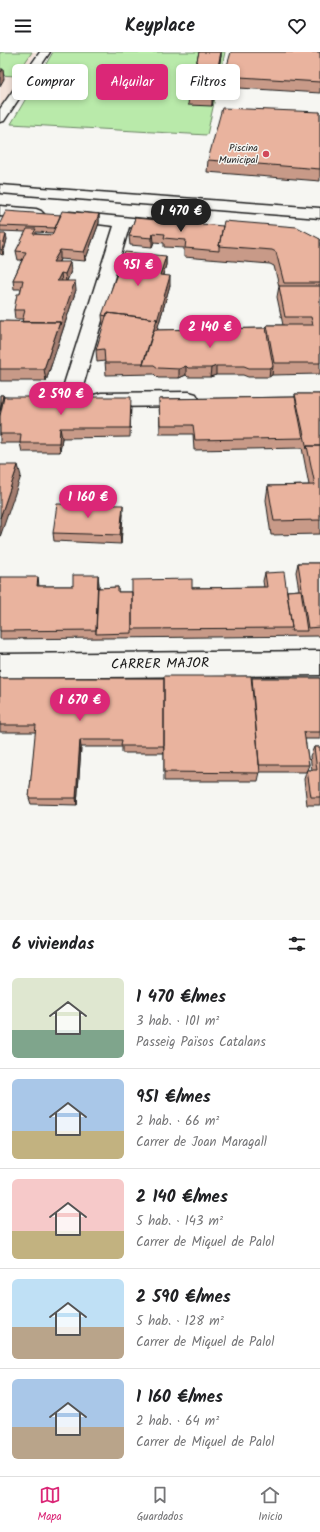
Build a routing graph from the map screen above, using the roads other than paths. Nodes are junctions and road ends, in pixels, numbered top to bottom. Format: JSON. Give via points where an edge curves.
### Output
{"nodes":[{"id":1,"x":45,"y":52,"type":"edge"},
{"id":2,"x":0,"y":118,"type":"edge"},
{"id":3,"x":0,"y":189,"type":"edge"},
{"id":4,"x":0,"y":202,"type":"edge"},
{"id":5,"x":0,"y":211,"type":"edge"},
{"id":6,"x":320,"y":213,"type":"edge"},
{"id":7,"x":123,"y":222,"type":"junction"},
{"id":8,"x":320,"y":226,"type":"edge"},
{"id":9,"x":178,"y":227,"type":"edge"},
{"id":10,"x":204,"y":399,"type":"edge"},
{"id":11,"x":320,"y":663,"type":"edge"},
{"id":12,"x":0,"y":666,"type":"edge"}],
"edges":[{"from":1,"to":2,"type":"street"},
{"from":3,"to":6,"type":"street"},
{"from":4,"to":8,"type":"street"},
{"from":5,"to":7,"type":"street"},
{"from":7,"to":9,"type":"street"},
{"from":7,"to":10,"type":"street","via":[[61,400]]},
{"from":11,"to":12,"type":"street","name":"CARRER MAJOR"}]}
